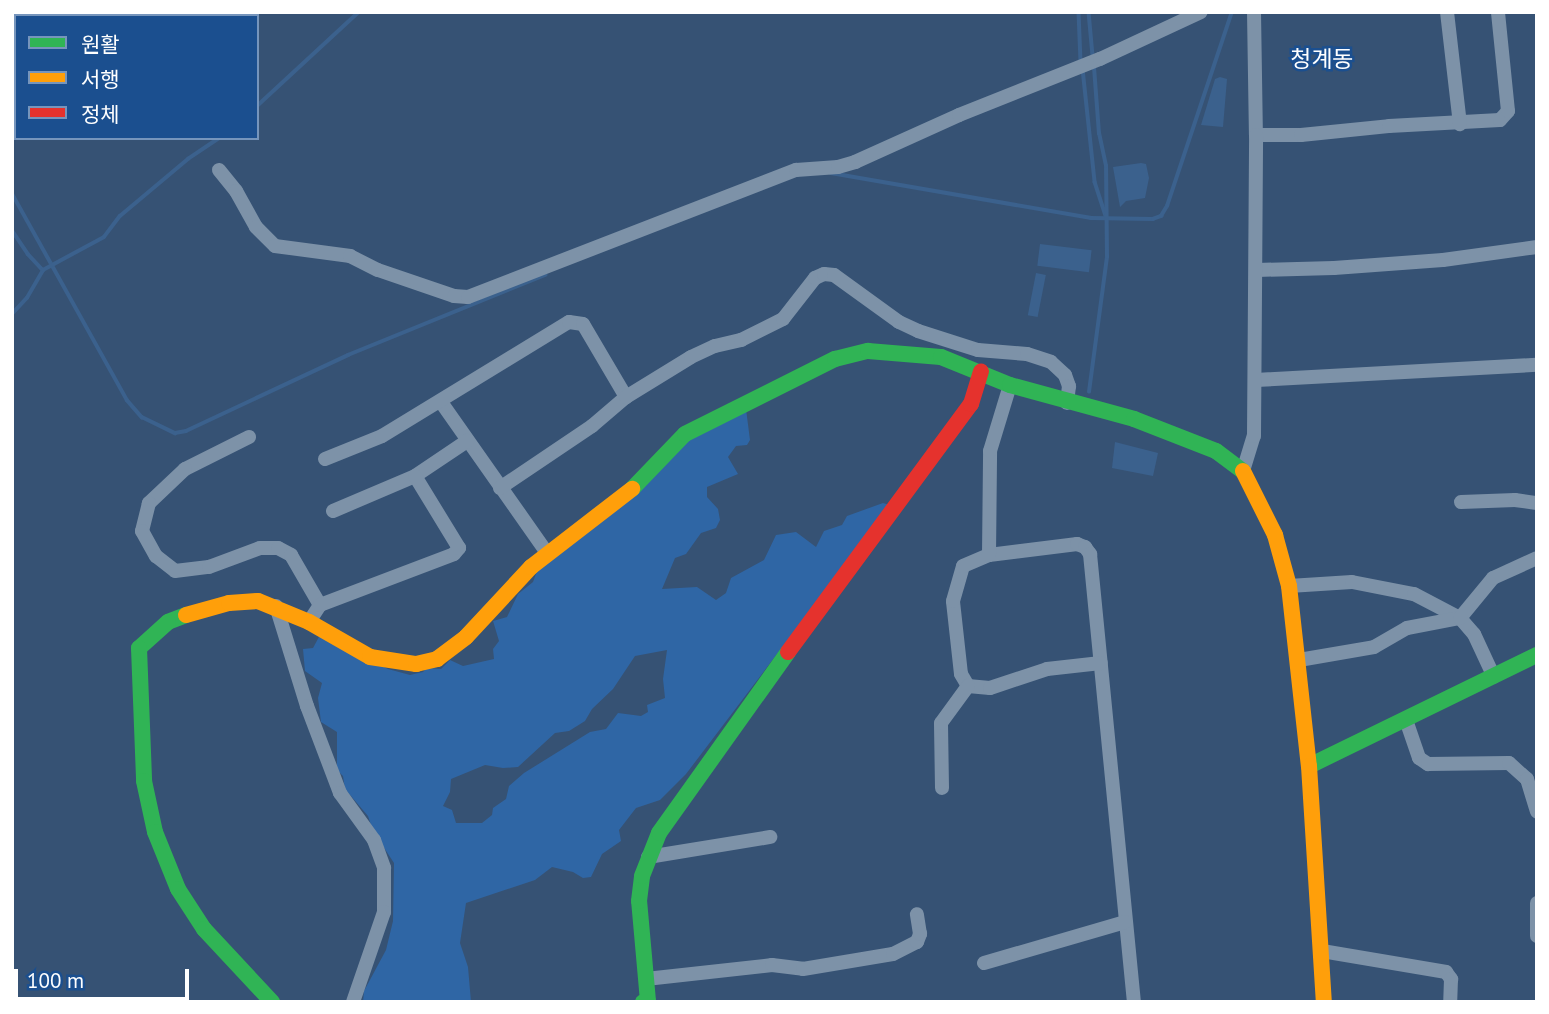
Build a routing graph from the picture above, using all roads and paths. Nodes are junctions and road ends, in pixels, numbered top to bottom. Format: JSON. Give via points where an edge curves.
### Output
{"nodes":[{"id":1,"x":1201,"y":12,"type":"edge"},
{"id":2,"x":1254,"y":12,"type":"edge"},
{"id":3,"x":1447,"y":12,"type":"edge"},
{"id":4,"x":1498,"y":12,"type":"edge"},
{"id":5,"x":1460,"y":124,"type":"junction"},
{"id":6,"x":1256,"y":135,"type":"junction"},
{"id":7,"x":219,"y":170,"type":"dead end"},
{"id":8,"x":1537,"y":247,"type":"edge"},
{"id":9,"x":1257,"y":270,"type":"junction"},
{"id":10,"x":1537,"y":365,"type":"edge"},
{"id":11,"x":981,"y":372,"type":"junction"},
{"id":12,"x":1256,"y":380,"type":"junction"},
{"id":13,"x":1010,"y":385,"type":"junction"},
{"id":14,"x":626,"y":397,"type":"junction"},
{"id":15,"x":441,"y":402,"type":"junction"},
{"id":16,"x":1068,"y":403,"type":"junction"},
{"id":17,"x":249,"y":438,"type":"dead end"},
{"id":18,"x":467,"y":441,"type":"junction"},
{"id":19,"x":325,"y":459,"type":"dead end"},
{"id":20,"x":1243,"y":471,"type":"junction"},
{"id":21,"x":415,"y":476,"type":"junction"},
{"id":22,"x":500,"y":488,"type":"junction"},
{"id":23,"x":1461,"y":502,"type":"dead end"},
{"id":24,"x":1537,"y":503,"type":"edge"},
{"id":25,"x":333,"y":511,"type":"dead end"},
{"id":26,"x":548,"y":554,"type":"junction"},
{"id":27,"x":989,"y":555,"type":"junction"},
{"id":28,"x":1537,"y":558,"type":"edge"},
{"id":29,"x":1289,"y":586,"type":"junction"},
{"id":30,"x":320,"y":605,"type":"junction"},
{"id":31,"x":276,"y":606,"type":"junction"},
{"id":32,"x":1460,"y":618,"type":"junction"},
{"id":33,"x":309,"y":622,"type":"junction"},
{"id":34,"x":1537,"y":655,"type":"edge"},
{"id":35,"x":1299,"y":660,"type":"junction"},
{"id":36,"x":1101,"y":663,"type":"junction"},
{"id":37,"x":1494,"y":677,"type":"junction"},
{"id":38,"x":968,"y":686,"type":"junction"},
{"id":39,"x":1406,"y":720,"type":"junction"},
{"id":40,"x":1309,"y":766,"type":"junction"},
{"id":41,"x":942,"y":788,"type":"dead end"},
{"id":42,"x":1537,"y":812,"type":"edge"},
{"id":43,"x":770,"y":837,"type":"dead end"},
{"id":44,"x":648,"y":857,"type":"junction"},
{"id":45,"x":1537,"y":903,"type":"edge"},
{"id":46,"x":917,"y":914,"type":"dead end"},
{"id":47,"x":1125,"y":922,"type":"junction"},
{"id":48,"x":1537,"y":936,"type":"edge"},
{"id":49,"x":1322,"y":951,"type":"junction"},
{"id":50,"x":984,"y":963,"type":"dead end"},
{"id":51,"x":646,"y":979,"type":"junction"},
{"id":52,"x":272,"y":1002,"type":"edge"},
{"id":53,"x":353,"y":1002,"type":"edge"},
{"id":54,"x":646,"y":1002,"type":"edge"},
{"id":55,"x":1134,"y":1002,"type":"edge"},
{"id":56,"x":1324,"y":1002,"type":"edge"},
{"id":57,"x":1450,"y":1002,"type":"edge"}],
"edges":[{"from":1,"to":7,"type":"street","via":[[855,162],[796,170],[468,297],[378,270],[351,256],[275,246],[256,227]]},
{"from":2,"to":6,"type":"street"},
{"from":3,"to":5,"type":"street"},
{"from":4,"to":5,"type":"street","via":[[1508,111],[1500,120]]},
{"from":5,"to":6,"type":"street"},
{"from":6,"to":9,"type":"street"},
{"from":8,"to":9,"type":"street","via":[[1443,260]]},
{"from":9,"to":12,"type":"street"},
{"from":10,"to":12,"type":"street"},
{"from":11,"to":13,"type":"street"},
{"from":11,"to":26,"type":"street","via":[[941,357],[891,351],[835,359],[685,434],[643,480]]},
{"from":11,"to":44,"type":"street","via":[[971,404],[734,726],[659,833]]},
{"from":12,"to":20,"type":"street","via":[[1254,436]]},
{"from":13,"to":16,"type":"street"},
{"from":13,"to":27,"type":"street","via":[[990,452]]},
{"from":14,"to":15,"type":"street","via":[[583,324],[569,322]]},
{"from":14,"to":16,"type":"street","via":[[691,357],[783,319],[824,274],[834,275],[918,331],[978,350],[1027,354],[1051,362],[1065,375]]},
{"from":14,"to":22,"type":"street","via":[[592,426]]},
{"from":15,"to":18,"type":"street"},
{"from":15,"to":19,"type":"street","via":[[382,436]]},
{"from":16,"to":20,"type":"street","via":[[1168,431],[1216,451]]},
{"from":17,"to":30,"type":"street","via":[[185,469],[149,503],[142,531],[156,556],[175,571],[209,567],[260,548],[278,548],[291,555]]},
{"from":18,"to":21,"type":"street"},
{"from":18,"to":22,"type":"street"},
{"from":20,"to":29,"type":"street","via":[[1275,535]]},
{"from":21,"to":25,"type":"street"},
{"from":21,"to":30,"type":"street","via":[[459,548],[454,554]]},
{"from":22,"to":26,"type":"street"},
{"from":23,"to":24,"type":"street"},
{"from":26,"to":33,"type":"street","via":[[466,637],[437,659],[415,664],[370,657]]},
{"from":27,"to":36,"type":"street","via":[[1077,544],[1085,547],[1090,554]]},
{"from":27,"to":38,"type":"street","via":[[963,566],[953,601],[961,674]]},
{"from":28,"to":32,"type":"street","via":[[1493,578]]},
{"from":29,"to":32,"type":"street","via":[[1352,582],[1390,587]]},
{"from":29,"to":35,"type":"street"},
{"from":30,"to":33,"type":"street"},
{"from":31,"to":33,"type":"street"},
{"from":31,"to":52,"type":"street","via":[[258,601],[229,603],[188,614],[168,622],[139,648],[144,781],[155,832],[178,889],[204,929]]},
{"from":31,"to":53,"type":"street","via":[[340,793],[374,840],[384,868],[384,912]]},
{"from":32,"to":35,"type":"street","via":[[1407,628],[1374,648]]},
{"from":32,"to":37,"type":"street","via":[[1474,634]]},
{"from":34,"to":37,"type":"street"},
{"from":35,"to":40,"type":"street"},
{"from":36,"to":38,"type":"street","via":[[1047,669],[990,688]]},
{"from":36,"to":47,"type":"street"},
{"from":37,"to":39,"type":"street"},
{"from":38,"to":41,"type":"street","via":[[941,723]]},
{"from":39,"to":40,"type":"street"},
{"from":39,"to":42,"type":"street","via":[[1419,758],[1428,764],[1509,764],[1527,779]]},
{"from":40,"to":49,"type":"street"},
{"from":43,"to":44,"type":"street"},
{"from":44,"to":51,"type":"street","via":[[639,901]]},
{"from":45,"to":48,"type":"street"},
{"from":46,"to":51,"type":"street","via":[[917,942],[893,954],[803,969],[772,965]]},
{"from":47,"to":50,"type":"street"},
{"from":47,"to":55,"type":"street"},
{"from":49,"to":56,"type":"street"},
{"from":49,"to":57,"type":"street","via":[[1446,972],[1451,979]]},
{"from":51,"to":54,"type":"street"}]}
